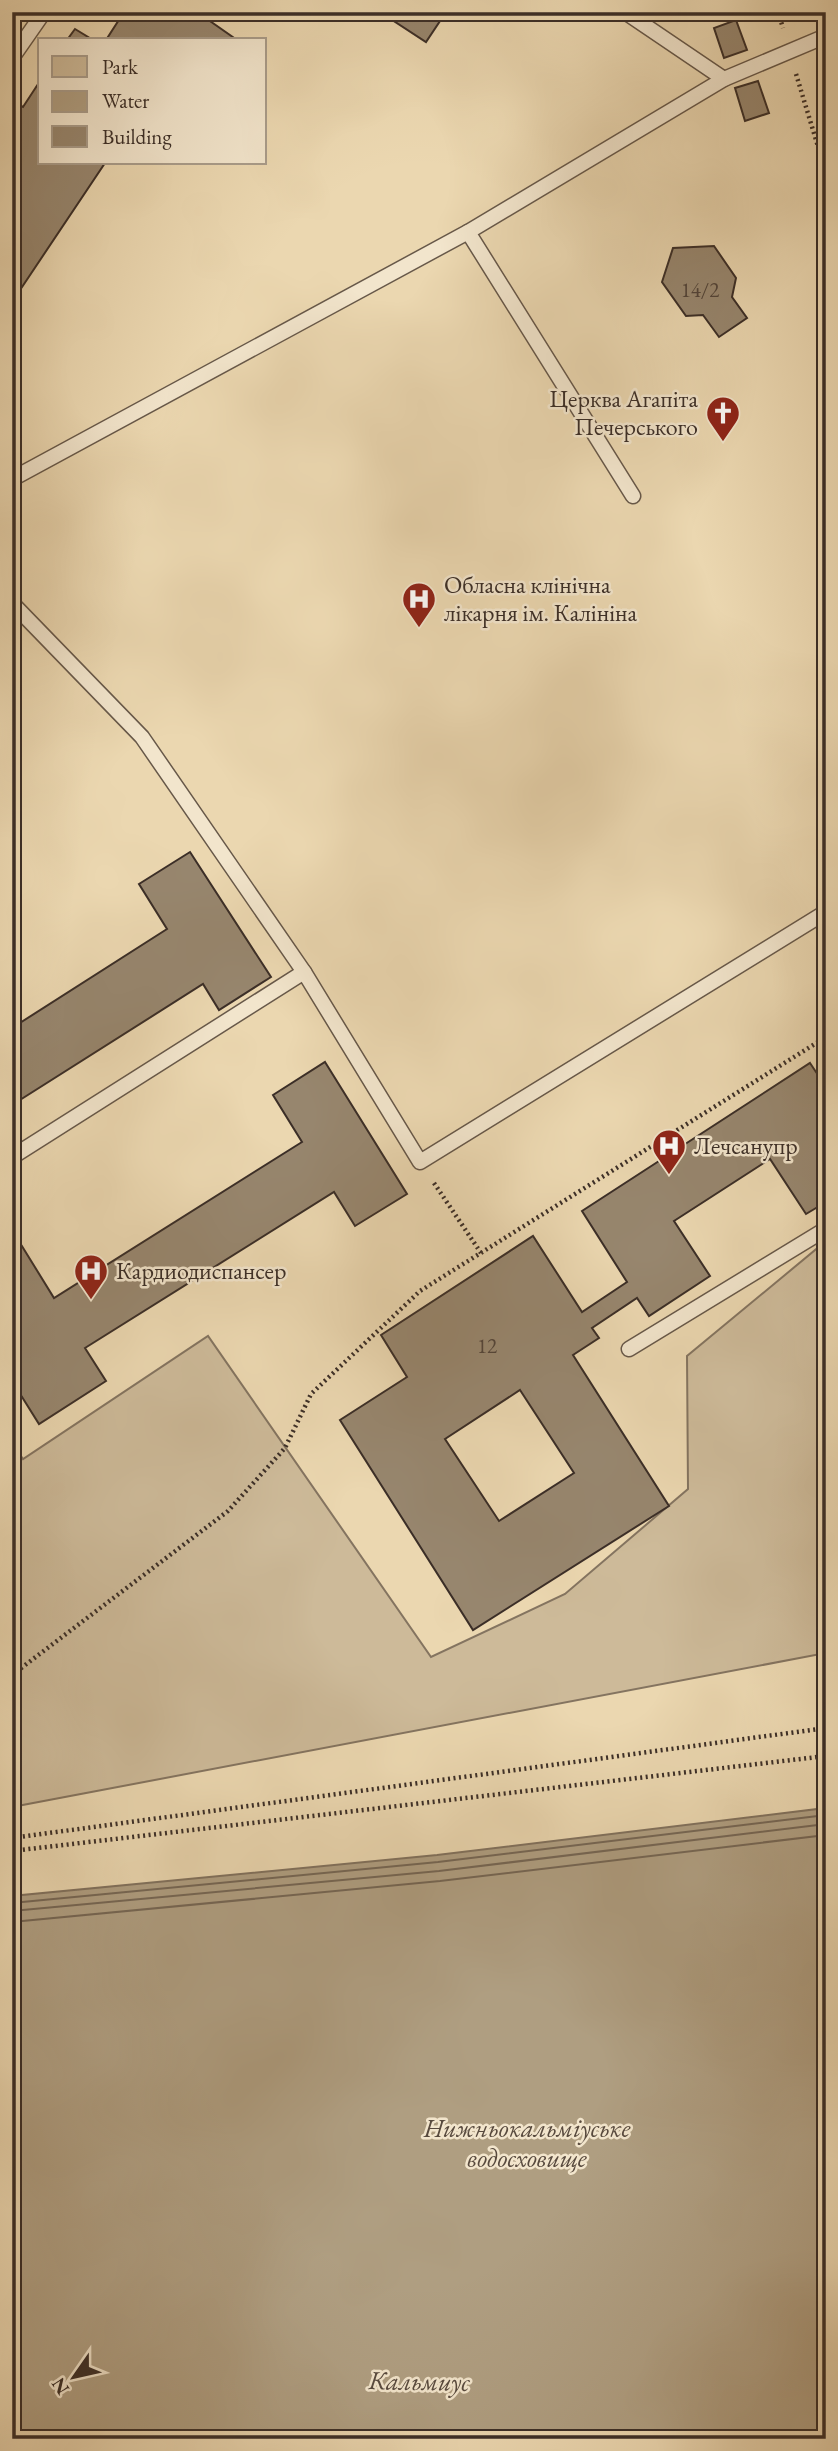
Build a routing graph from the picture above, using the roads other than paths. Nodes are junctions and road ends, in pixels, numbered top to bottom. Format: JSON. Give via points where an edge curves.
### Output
{"nodes":[{"id":1,"x":44,"y":12,"type":"edge"},
{"id":2,"x":625,"y":12,"type":"edge"},
{"id":3,"x":826,"y":36,"type":"edge"},
{"id":4,"x":12,"y":58,"type":"edge"},
{"id":5,"x":724,"y":79,"type":"junction"},
{"id":6,"x":468,"y":232,"type":"junction"},
{"id":7,"x":12,"y":479,"type":"edge"},
{"id":8,"x":633,"y":496,"type":"dead end"},
{"id":9,"x":12,"y":603,"type":"edge"},
{"id":10,"x":826,"y":912,"type":"edge"},
{"id":11,"x":304,"y":972,"type":"junction"},
{"id":12,"x":12,"y":1157,"type":"edge"},
{"id":13,"x":826,"y":1229,"type":"edge"},
{"id":14,"x":629,"y":1349,"type":"dead end"}],
"edges":[{"from":1,"to":4,"type":"lane"},
{"from":2,"to":5,"type":"lane"},
{"from":3,"to":5,"type":"lane"},
{"from":5,"to":6,"type":"lane"},
{"from":6,"to":7,"type":"lane"},
{"from":6,"to":8,"type":"lane"},
{"from":9,"to":11,"type":"lane","via":[[142,737]]},
{"from":10,"to":11,"type":"lane","via":[[420,1162]]},
{"from":11,"to":12,"type":"lane"},
{"from":13,"to":14,"type":"lane"}]}
